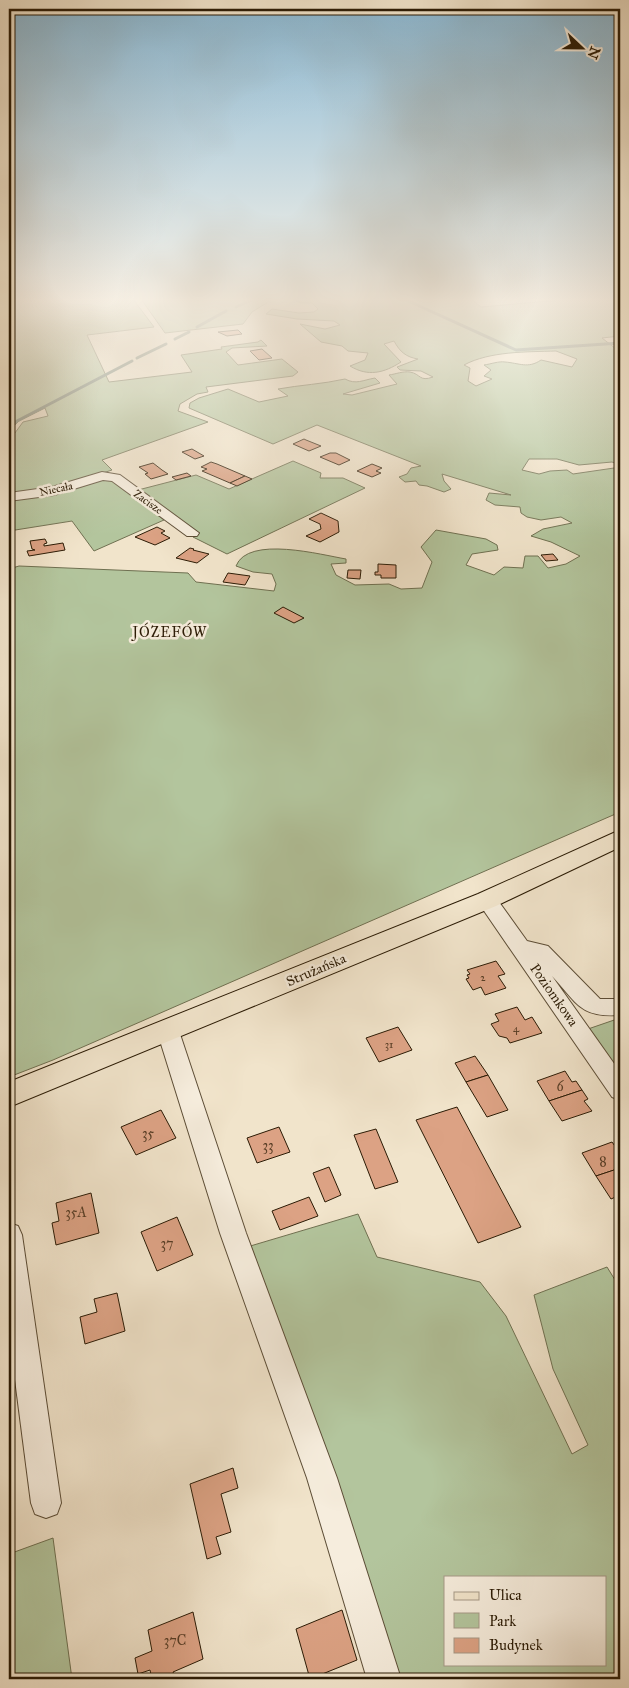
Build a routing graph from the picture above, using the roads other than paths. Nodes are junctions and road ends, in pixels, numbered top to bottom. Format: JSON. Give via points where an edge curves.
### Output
{"nodes":[{"id":1,"x":102,"y":476,"type":"joint"},
{"id":2,"x":9,"y":497,"type":"edge"},
{"id":3,"x":192,"y":533,"type":"dead end"},
{"id":4,"x":620,"y":838,"type":"edge"},
{"id":5,"x":487,"y":900,"type":"junction"},
{"id":6,"x":522,"y":948,"type":"junction"},
{"id":7,"x":620,"y":1007,"type":"edge"},
{"id":8,"x":168,"y":1031,"type":"junction"},
{"id":9,"x":620,"y":1090,"type":"edge"},
{"id":10,"x":9,"y":1095,"type":"edge"},
{"id":11,"x":9,"y":1235,"type":"edge"},
{"id":12,"x":46,"y":1503,"type":"dead end"},
{"id":13,"x":384,"y":1679,"type":"edge"}],
"edges":[{"from":1,"to":2,"type":"street","name":"Niecała","via":[[54,491]]},
{"from":1,"to":3,"type":"street","name":"Zacisze","via":[[116,478]]},
{"from":4,"to":5,"type":"main road","name":"Strużańska"},
{"from":5,"to":6,"type":"street","name":"Poziomkowa"},
{"from":5,"to":8,"type":"main road","name":"Strużańska"},
{"from":6,"to":7,"type":"street","via":[[541,952],[593,1006]]},
{"from":6,"to":9,"type":"street","name":"Poziomkowa"},
{"from":8,"to":10,"type":"main road","name":"Strużańska"},
{"from":8,"to":13,"type":"street","via":[[233,1233],[319,1468]]},
{"from":11,"to":12,"type":"street"}]}
